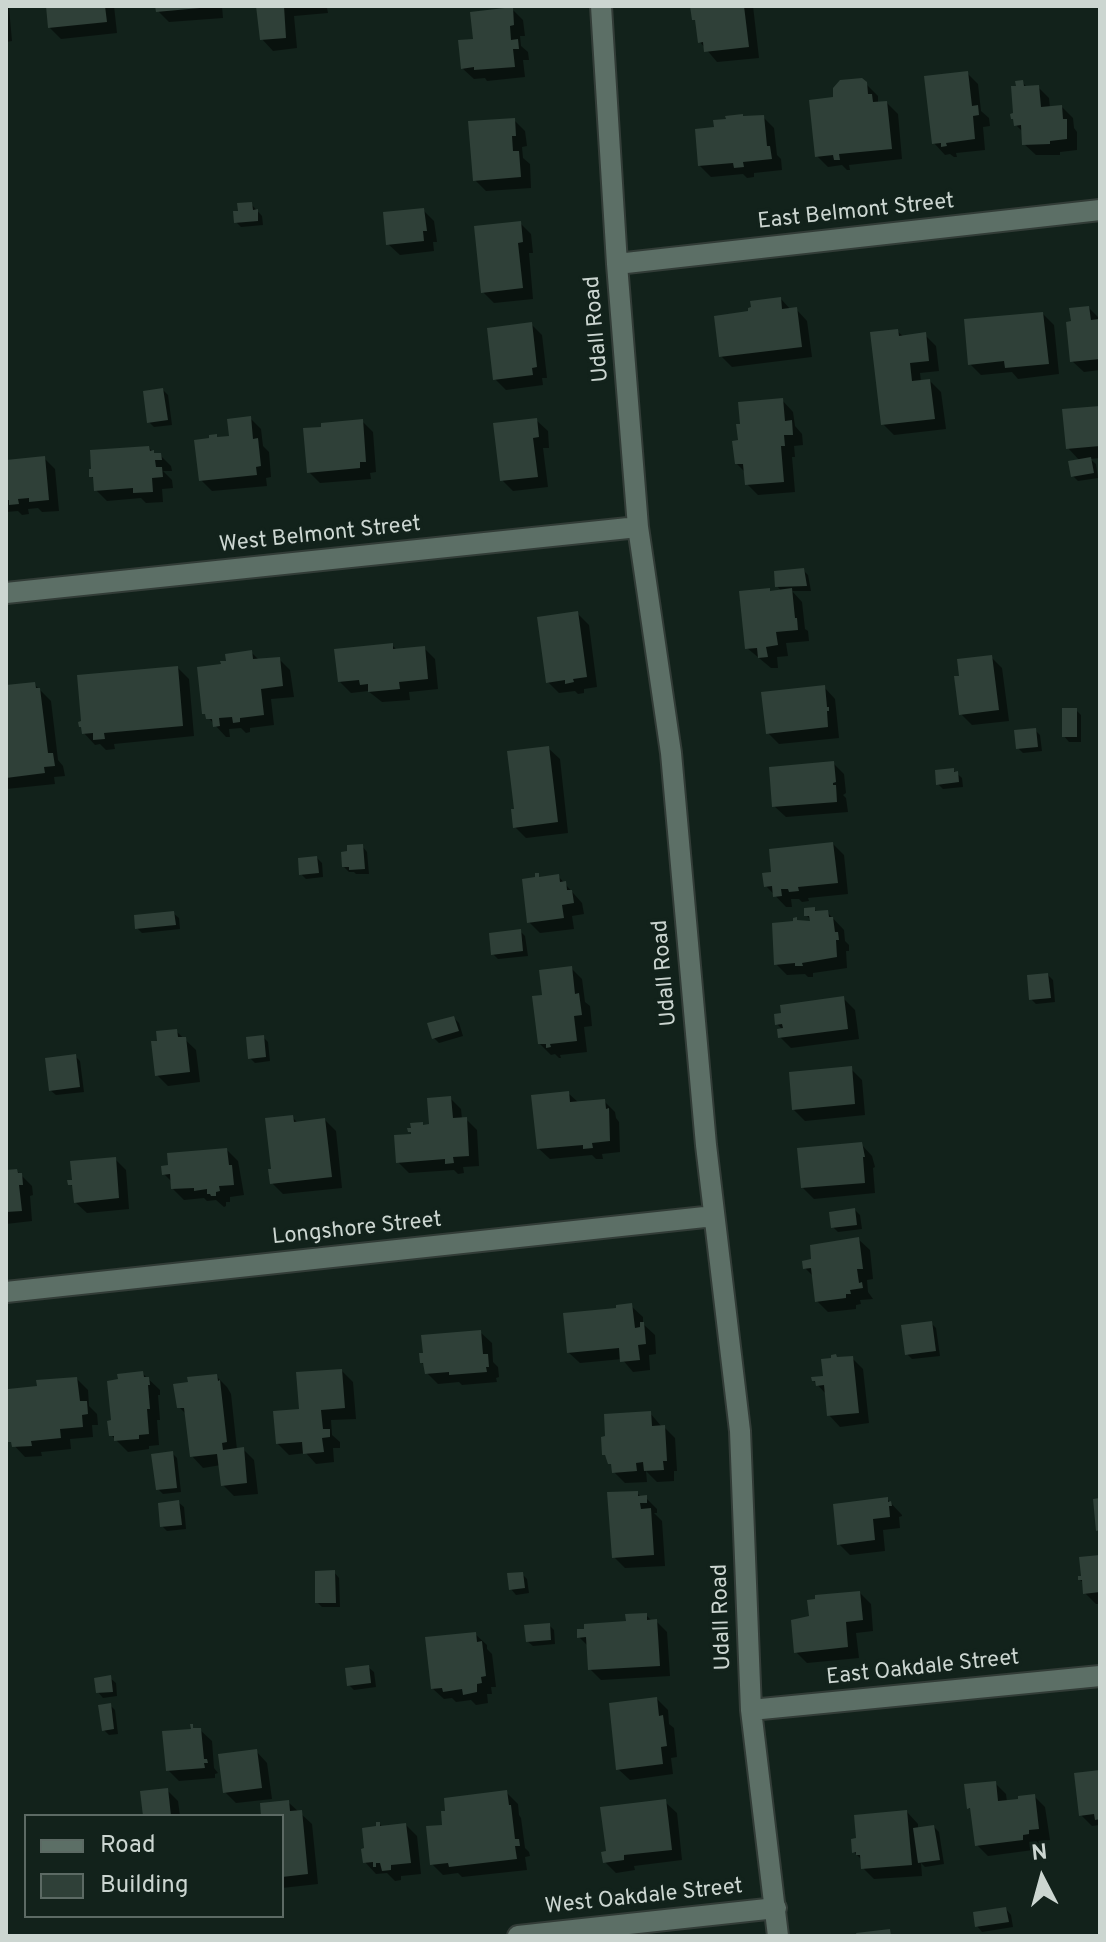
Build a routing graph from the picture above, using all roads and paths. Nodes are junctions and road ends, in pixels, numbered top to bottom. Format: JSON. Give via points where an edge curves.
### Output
{"nodes":[{"id":1,"x":601,"y":6,"type":"edge"},
{"id":2,"x":1100,"y":210,"type":"edge"},
{"id":3,"x":617,"y":264,"type":"junction"},
{"id":4,"x":638,"y":527,"type":"junction"},
{"id":5,"x":6,"y":593,"type":"edge"},
{"id":6,"x":714,"y":1216,"type":"junction"},
{"id":7,"x":6,"y":1292,"type":"edge"},
{"id":8,"x":1100,"y":1676,"type":"edge"},
{"id":9,"x":751,"y":1710,"type":"junction"},
{"id":10,"x":776,"y":1908,"type":"junction"},
{"id":11,"x":518,"y":1936,"type":"edge"},
{"id":12,"x":778,"y":1936,"type":"edge"}],
"edges":[{"from":1,"to":3,"type":"street","name":"Udall Road"},
{"from":2,"to":3,"type":"street","name":"East Belmont Street"},
{"from":3,"to":4,"type":"street","name":"Udall Road"},
{"from":4,"to":5,"type":"street","name":"West Belmont Street"},
{"from":4,"to":6,"type":"street","name":"Udall Road","via":[[671,753]]},
{"from":6,"to":7,"type":"street","name":"Longshore Street"},
{"from":6,"to":9,"type":"street","name":"Udall Road","via":[[740,1431]]},
{"from":8,"to":9,"type":"street","name":"East Oakdale Street"},
{"from":9,"to":10,"type":"street","name":"Udall Road"},
{"from":10,"to":11,"type":"street","name":"West Oakdale Street"},
{"from":10,"to":12,"type":"street","name":"Udall Road"}]}
